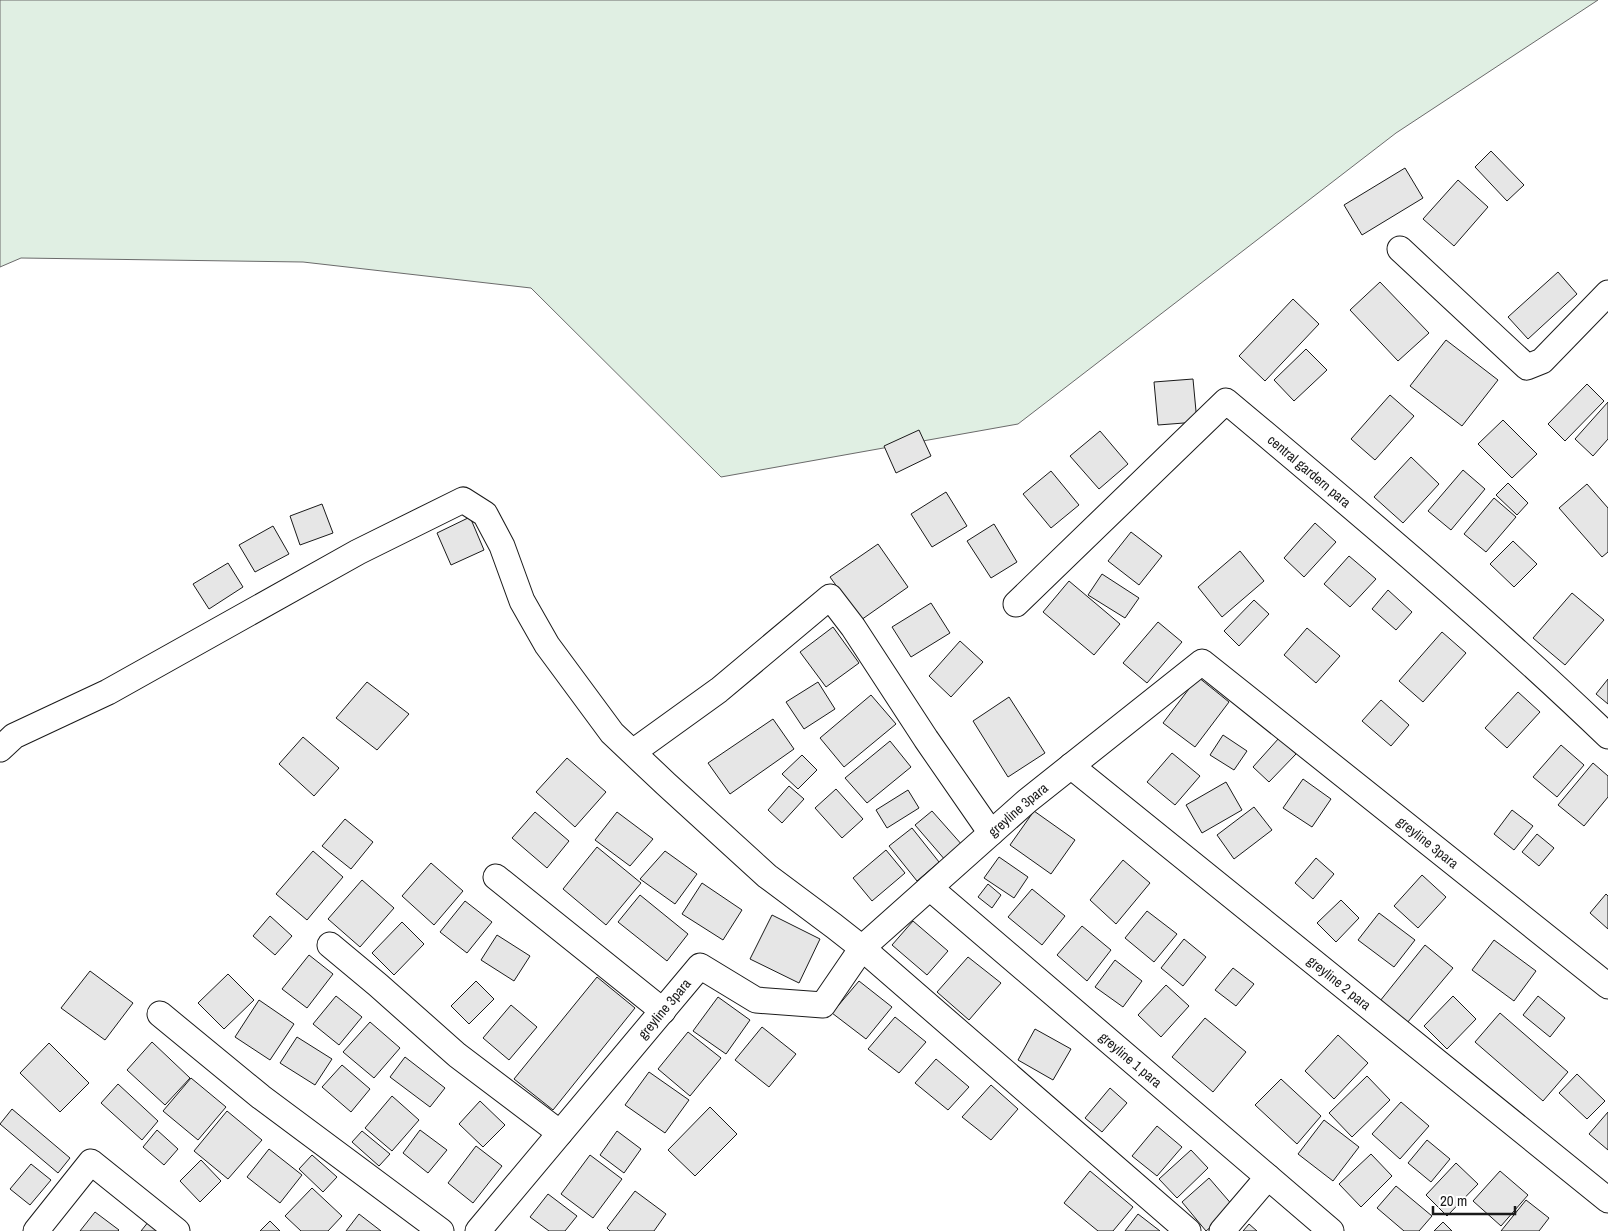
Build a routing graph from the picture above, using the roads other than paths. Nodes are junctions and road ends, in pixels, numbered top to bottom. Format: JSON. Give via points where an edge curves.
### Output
{"nodes":[{"id":1,"x":1400,"y":249,"type":"dead end"},
{"id":2,"x":1608,"y":294,"type":"edge"},
{"id":3,"x":1016,"y":604,"type":"dead end"},
{"id":4,"x":1608,"y":736,"type":"edge"},
{"id":5,"x":0,"y":749,"type":"edge"},
{"id":6,"x":633,"y":752,"type":"junction"},
{"id":7,"x":1071,"y":766,"type":"junction"},
{"id":8,"x":991,"y":833,"type":"junction"},
{"id":9,"x":496,"y":877,"type":"dead end"},
{"id":10,"x":930,"y":888,"type":"junction"},
{"id":11,"x":330,"y":945,"type":"dead end"},
{"id":12,"x":862,"y":948,"type":"junction"},
{"id":13,"x":1608,"y":986,"type":"edge"},
{"id":14,"x":663,"y":1011,"type":"junction"},
{"id":15,"x":160,"y":1014,"type":"dead end"},
{"id":16,"x":560,"y":1134,"type":"junction"},
{"id":17,"x":1268,"y":1177,"type":"junction"},
{"id":18,"x":1608,"y":1200,"type":"edge"},
{"id":19,"x":36,"y":1231,"type":"edge"},
{"id":20,"x":177,"y":1231,"type":"edge"},
{"id":21,"x":441,"y":1231,"type":"edge"},
{"id":22,"x":478,"y":1231,"type":"edge"},
{"id":23,"x":1188,"y":1231,"type":"edge"},
{"id":24,"x":1222,"y":1231,"type":"edge"},
{"id":25,"x":1331,"y":1231,"type":"edge"}],
"edges":[{"from":1,"to":2,"type":"street","via":[[1527,367],[1542,361]]},
{"from":3,"to":4,"type":"street","name":"central gardern para","via":[[1226,402],[1395,543]]},
{"from":5,"to":6,"type":"street","via":[[14,736],[108,692],[358,552],[463,500],[485,514],[502,546],[522,600],[547,645],[612,733]]},
{"from":6,"to":8,"type":"street","via":[[719,690],[830,597]]},
{"from":6,"to":12,"type":"street","via":[[767,876]]},
{"from":7,"to":8,"type":"street","name":"greyline 3para"},
{"from":7,"to":13,"type":"street","name":"greyline 3para","via":[[1202,662]]},
{"from":7,"to":18,"type":"street","name":"greyline 2 para"},
{"from":8,"to":10,"type":"street","name":"greyline 3para"},
{"from":9,"to":14,"type":"street"},
{"from":10,"to":12,"type":"street","name":"greyline 3para"},
{"from":10,"to":17,"type":"street","name":"greyline 1 para"},
{"from":11,"to":16,"type":"street","via":[[457,1055]]},
{"from":12,"to":14,"type":"street","name":"greyline 3para","via":[[823,1005],[756,1000],[700,966]]},
{"from":12,"to":23,"type":"street"},
{"from":14,"to":16,"type":"street","name":"greyline 3para"},
{"from":15,"to":21,"type":"street","via":[[342,1159]]},
{"from":16,"to":22,"type":"street","name":"greyline 3para"},
{"from":17,"to":24,"type":"street"},
{"from":17,"to":25,"type":"street","name":"greyline 1 para"},
{"from":19,"to":20,"type":"street","via":[[90,1162]]}]}
